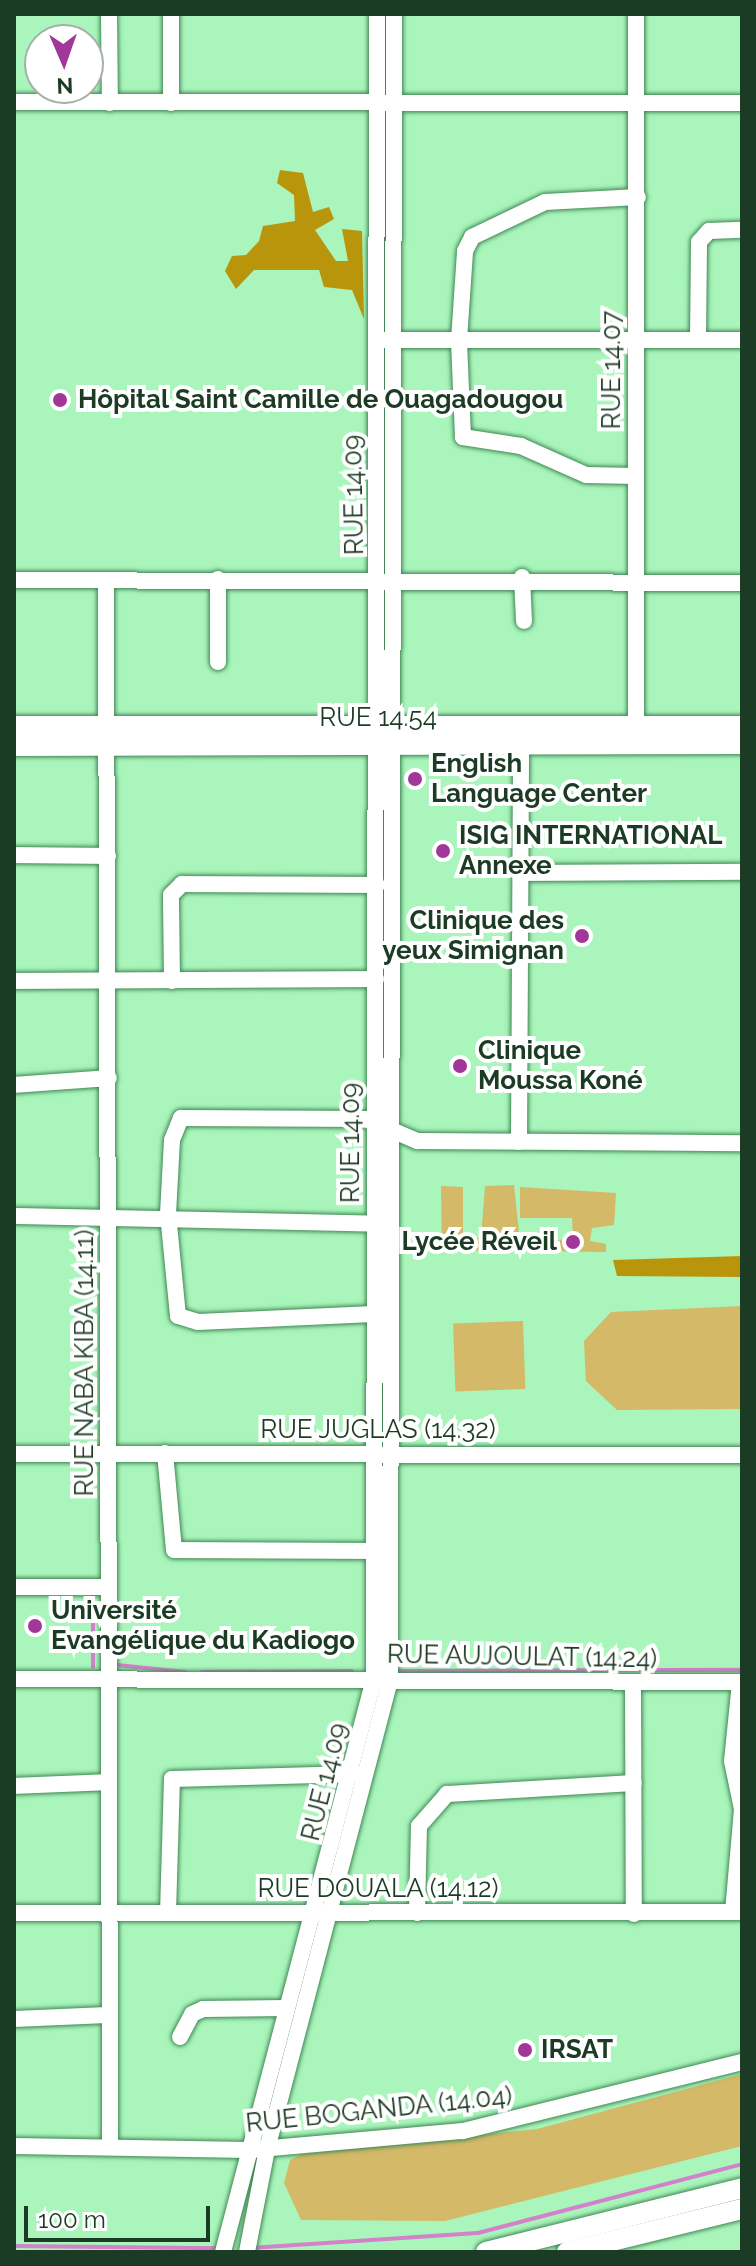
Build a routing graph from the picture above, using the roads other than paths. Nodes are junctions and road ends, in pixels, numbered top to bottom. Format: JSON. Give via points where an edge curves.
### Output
{"nodes":[{"id":1,"x":109,"y":14,"type":"edge"},
{"id":2,"x":171,"y":14,"type":"edge"},
{"id":3,"x":377,"y":14,"type":"edge"},
{"id":4,"x":394,"y":14,"type":"edge"},
{"id":5,"x":636,"y":14,"type":"edge"},
{"id":6,"x":386,"y":100,"type":"junction"},
{"id":7,"x":14,"y":102,"type":"edge"},
{"id":8,"x":110,"y":103,"type":"junction"},
{"id":9,"x":171,"y":103,"type":"junction"},
{"id":10,"x":637,"y":103,"type":"junction"},
{"id":11,"x":742,"y":103,"type":"edge"},
{"id":12,"x":638,"y":197,"type":"junction"},
{"id":13,"x":742,"y":230,"type":"edge"},
{"id":14,"x":384,"y":340,"type":"junction"},
{"id":15,"x":459,"y":340,"type":"junction"},
{"id":16,"x":635,"y":340,"type":"junction"},
{"id":17,"x":698,"y":340,"type":"junction"},
{"id":18,"x":742,"y":340,"type":"edge"},
{"id":19,"x":636,"y":476,"type":"junction"},
{"id":20,"x":386,"y":577,"type":"junction"},
{"id":21,"x":522,"y":577,"type":"junction"},
{"id":22,"x":218,"y":579,"type":"junction"},
{"id":23,"x":636,"y":579,"type":"junction"},
{"id":24,"x":14,"y":580,"type":"edge"},
{"id":25,"x":106,"y":581,"type":"junction"},
{"id":26,"x":742,"y":583,"type":"edge"},
{"id":27,"x":524,"y":621,"type":"dead end"},
{"id":28,"x":218,"y":662,"type":"dead end"},
{"id":29,"x":14,"y":726,"type":"edge"},
{"id":30,"x":636,"y":726,"type":"junction"},
{"id":31,"x":742,"y":726,"type":"edge"},
{"id":32,"x":386,"y":735,"type":"junction"},
{"id":33,"x":107,"y":736,"type":"junction"},
{"id":34,"x":521,"y":743,"type":"junction"},
{"id":35,"x":742,"y":744,"type":"edge"},
{"id":36,"x":14,"y":746,"type":"edge"},
{"id":37,"x":14,"y":855,"type":"edge"},
{"id":38,"x":108,"y":856,"type":"junction"},
{"id":39,"x":742,"y":872,"type":"edge"},
{"id":40,"x":522,"y":873,"type":"junction"},
{"id":41,"x":377,"y":885,"type":"junction"},
{"id":42,"x":376,"y":979,"type":"junction"},
{"id":43,"x":14,"y":981,"type":"edge"},
{"id":44,"x":109,"y":981,"type":"junction"},
{"id":45,"x":172,"y":981,"type":"junction"},
{"id":46,"x":109,"y":1078,"type":"junction"},
{"id":47,"x":14,"y":1085,"type":"edge"},
{"id":48,"x":375,"y":1122,"type":"junction"},
{"id":49,"x":391,"y":1130,"type":"junction"},
{"id":50,"x":519,"y":1142,"type":"junction"},
{"id":51,"x":742,"y":1143,"type":"edge"},
{"id":52,"x":109,"y":1214,"type":"junction"},
{"id":53,"x":168,"y":1214,"type":"junction"},
{"id":54,"x":14,"y":1216,"type":"edge"},
{"id":55,"x":374,"y":1224,"type":"junction"},
{"id":56,"x":393,"y":1224,"type":"junction"},
{"id":57,"x":373,"y":1314,"type":"junction"},
{"id":58,"x":107,"y":1451,"type":"junction"},
{"id":59,"x":165,"y":1453,"type":"junction"},
{"id":60,"x":395,"y":1453,"type":"junction"},
{"id":61,"x":14,"y":1454,"type":"edge"},
{"id":62,"x":373,"y":1454,"type":"junction"},
{"id":63,"x":742,"y":1455,"type":"edge"},
{"id":64,"x":374,"y":1551,"type":"junction"},
{"id":65,"x":14,"y":1587,"type":"edge"},
{"id":66,"x":109,"y":1587,"type":"junction"},
{"id":67,"x":14,"y":1679,"type":"edge"},
{"id":68,"x":110,"y":1680,"type":"junction"},
{"id":69,"x":382,"y":1680,"type":"junction"},
{"id":70,"x":741,"y":1682,"type":"edge"},
{"id":71,"x":633,"y":1684,"type":"junction"},
{"id":72,"x":354,"y":1774,"type":"junction"},
{"id":73,"x":109,"y":1782,"type":"junction"},
{"id":74,"x":634,"y":1783,"type":"junction"},
{"id":75,"x":739,"y":1783,"type":"edge"},
{"id":76,"x":14,"y":1786,"type":"edge"},
{"id":77,"x":742,"y":1809,"type":"edge"},
{"id":78,"x":325,"y":1911,"type":"junction"},
{"id":79,"x":738,"y":1912,"type":"edge"},
{"id":80,"x":14,"y":1913,"type":"edge"},
{"id":81,"x":168,"y":1913,"type":"junction"},
{"id":82,"x":417,"y":1913,"type":"junction"},
{"id":83,"x":634,"y":1914,"type":"junction"},
{"id":84,"x":107,"y":1915,"type":"junction"},
{"id":85,"x":286,"y":2008,"type":"junction"},
{"id":86,"x":107,"y":2015,"type":"junction"},
{"id":87,"x":14,"y":2019,"type":"edge"},
{"id":88,"x":180,"y":2037,"type":"dead end"},
{"id":89,"x":742,"y":2062,"type":"edge"},
{"id":90,"x":14,"y":2146,"type":"edge"},
{"id":91,"x":110,"y":2146,"type":"junction"},
{"id":92,"x":267,"y":2149,"type":"junction"},
{"id":93,"x":249,"y":2150,"type":"junction"},
{"id":94,"x":742,"y":2188,"type":"edge"},
{"id":95,"x":742,"y":2209,"type":"edge"},
{"id":96,"x":223,"y":2252,"type":"edge"},
{"id":97,"x":247,"y":2252,"type":"edge"},
{"id":98,"x":486,"y":2252,"type":"edge"},
{"id":99,"x":567,"y":2252,"type":"edge"}],
"edges":[{"from":1,"to":8,"type":"street"},
{"from":2,"to":9,"type":"street"},
{"from":3,"to":6,"type":"street","name":"RUE 14.09"},
{"from":4,"to":6,"type":"street","name":"RUE 14.09"},
{"from":5,"to":10,"type":"street","name":"RUE 14.07"},
{"from":6,"to":9,"type":"street"},
{"from":6,"to":10,"type":"street"},
{"from":6,"to":14,"type":"street","name":"RUE 14.09"},
{"from":7,"to":8,"type":"street"},
{"from":8,"to":9,"type":"street"},
{"from":10,"to":11,"type":"street"},
{"from":10,"to":12,"type":"street","name":"RUE 14.07"},
{"from":12,"to":15,"type":"street","via":[[545,202],[472,237],[465,251]]},
{"from":12,"to":16,"type":"street","name":"RUE 14.07"},
{"from":13,"to":17,"type":"street","via":[[709,231],[699,242]]},
{"from":14,"to":15,"type":"street"},
{"from":14,"to":20,"type":"street","name":"RUE 14.09"},
{"from":15,"to":16,"type":"street"},
{"from":15,"to":19,"type":"street","via":[[463,437],[521,446],[578,473]]},
{"from":16,"to":17,"type":"street"},
{"from":16,"to":19,"type":"street","name":"RUE 14.07"},
{"from":17,"to":18,"type":"street"},
{"from":19,"to":23,"type":"street","name":"RUE 14.07"},
{"from":20,"to":21,"type":"street"},
{"from":20,"to":22,"type":"street"},
{"from":20,"to":32,"type":"street","name":"RUE 14.09"},
{"from":21,"to":23,"type":"street"},
{"from":21,"to":27,"type":"street"},
{"from":22,"to":25,"type":"street"},
{"from":22,"to":28,"type":"street"},
{"from":23,"to":26,"type":"street"},
{"from":23,"to":30,"type":"street","name":"RUE 14.07"},
{"from":24,"to":25,"type":"street"},
{"from":25,"to":33,"type":"street","name":"RUE NABA KIBA (14.11)"},
{"from":29,"to":33,"type":"main road"},
{"from":30,"to":31,"type":"main road"},
{"from":30,"to":32,"type":"main road"},
{"from":32,"to":33,"type":"main road","name":"RUE 14.54"},
{"from":32,"to":34,"type":"main road","name":"RUE 14.54"},
{"from":32,"to":41,"type":"street","name":"RUE 14.09"},
{"from":32,"to":49,"type":"street","name":"RUE 14.09"},
{"from":33,"to":36,"type":"main road","name":"RUE 14.54"},
{"from":33,"to":38,"type":"street","name":"RUE NABA KIBA (14.11)"},
{"from":34,"to":35,"type":"main road","name":"RUE 14.54"},
{"from":34,"to":40,"type":"street"},
{"from":37,"to":38,"type":"street"},
{"from":38,"to":44,"type":"street","name":"RUE NABA KIBA (14.11)"},
{"from":39,"to":40,"type":"street"},
{"from":40,"to":50,"type":"street"},
{"from":41,"to":42,"type":"street","name":"RUE 14.09"},
{"from":41,"to":45,"type":"street","via":[[182,884],[171,895]]},
{"from":42,"to":45,"type":"street"},
{"from":42,"to":48,"type":"street","name":"RUE 14.09"},
{"from":43,"to":44,"type":"street"},
{"from":44,"to":45,"type":"street"},
{"from":44,"to":46,"type":"street","name":"RUE NABA KIBA (14.11)"},
{"from":46,"to":47,"type":"street"},
{"from":46,"to":52,"type":"street","name":"RUE NABA KIBA (14.11)"},
{"from":48,"to":49,"type":"street"},
{"from":48,"to":53,"type":"street","via":[[189,1113],[173,1132]]},
{"from":48,"to":55,"type":"street","name":"RUE 14.09"},
{"from":49,"to":50,"type":"street","via":[[417,1141]]},
{"from":49,"to":56,"type":"street","name":"RUE 14.09"},
{"from":50,"to":51,"type":"street"},
{"from":52,"to":53,"type":"street"},
{"from":52,"to":54,"type":"street"},
{"from":52,"to":58,"type":"street","name":"RUE NABA KIBA (14.11)"},
{"from":53,"to":55,"type":"street"},
{"from":53,"to":57,"type":"street","via":[[171,1295],[187,1321]]},
{"from":55,"to":56,"type":"street"},
{"from":55,"to":57,"type":"street","name":"RUE 14.09"},
{"from":56,"to":60,"type":"street","name":"RUE 14.09"},
{"from":57,"to":62,"type":"street","name":"RUE 14.09"},
{"from":58,"to":59,"type":"street","name":"RUE JUGLAS (14.32)"},
{"from":58,"to":61,"type":"street","name":"RUE JUGLAS (14.32)"},
{"from":58,"to":66,"type":"street","name":"RUE NABA KIBA (14.11)"},
{"from":59,"to":62,"type":"street","name":"RUE JUGLAS (14.32)"},
{"from":59,"to":64,"type":"street","via":[[174,1550]]},
{"from":60,"to":62,"type":"street","name":"RUE JUGLAS (14.32)"},
{"from":60,"to":63,"type":"street","name":"RUE JUGLAS (14.32)"},
{"from":60,"to":69,"type":"street","name":"RUE 14.09"},
{"from":62,"to":64,"type":"street","name":"RUE 14.09"},
{"from":64,"to":69,"type":"street","name":"RUE 14.09"},
{"from":65,"to":66,"type":"street"},
{"from":66,"to":68,"type":"street","name":"RUE NABA KIBA (14.11)"},
{"from":67,"to":68,"type":"street","name":"RUE AUJOULAT (14.24)"},
{"from":68,"to":69,"type":"street","name":"RUE AUJOULAT (14.24)"},
{"from":68,"to":73,"type":"street","name":"RUE NABA KIBA (14.11)"},
{"from":69,"to":71,"type":"street","name":"RUE AUJOULAT (14.24)"},
{"from":69,"to":72,"type":"street","name":"RUE 14.09"},
{"from":69,"to":78,"type":"street","name":"RUE 14.09"},
{"from":70,"to":71,"type":"street","name":"RUE AUJOULAT (14.24)"},
{"from":70,"to":75,"type":"street"},
{"from":71,"to":74,"type":"street"},
{"from":72,"to":78,"type":"street","name":"RUE 14.09"},
{"from":72,"to":81,"type":"street","via":[[172,1779]]},
{"from":73,"to":76,"type":"street"},
{"from":73,"to":84,"type":"street","name":"RUE NABA KIBA (14.11)"},
{"from":74,"to":82,"type":"street","via":[[447,1794],[419,1826]]},
{"from":74,"to":83,"type":"street"},
{"from":75,"to":77,"type":"street"},
{"from":77,"to":79,"type":"street"},
{"from":78,"to":81,"type":"street","name":"RUE DOUALA (14.12)"},
{"from":78,"to":82,"type":"street","name":"RUE DOUALA (14.12)"},
{"from":78,"to":85,"type":"street","name":"RUE 14.09"},
{"from":78,"to":92,"type":"street","name":"RUE 14.09"},
{"from":79,"to":83,"type":"street","name":"RUE DOUALA (14.12)"},
{"from":80,"to":84,"type":"street","name":"RUE DOUALA (14.12)"},
{"from":81,"to":84,"type":"street","name":"RUE DOUALA (14.12)"},
{"from":82,"to":83,"type":"street","name":"RUE DOUALA (14.12)"},
{"from":84,"to":86,"type":"street","name":"RUE NABA KIBA (14.11)"},
{"from":85,"to":88,"type":"street","via":[[203,2009],[192,2014]]},
{"from":85,"to":93,"type":"street","name":"RUE 14.09"},
{"from":86,"to":87,"type":"street"},
{"from":86,"to":91,"type":"street","name":"RUE NABA KIBA (14.11)"},
{"from":89,"to":92,"type":"street","name":"RUE BOGANDA (14.04)","via":[[493,2127]]},
{"from":90,"to":91,"type":"street","name":"RUE BOGANDA (14.04)"},
{"from":91,"to":93,"type":"street","name":"RUE BOGANDA (14.04)"},
{"from":92,"to":93,"type":"street","name":"RUE BOGANDA (14.04)"},
{"from":92,"to":97,"type":"street","name":"RUE 14.09"},
{"from":93,"to":96,"type":"street","name":"RUE 14.09"},
{"from":94,"to":98,"type":"main road"},
{"from":95,"to":99,"type":"main road"}]}
